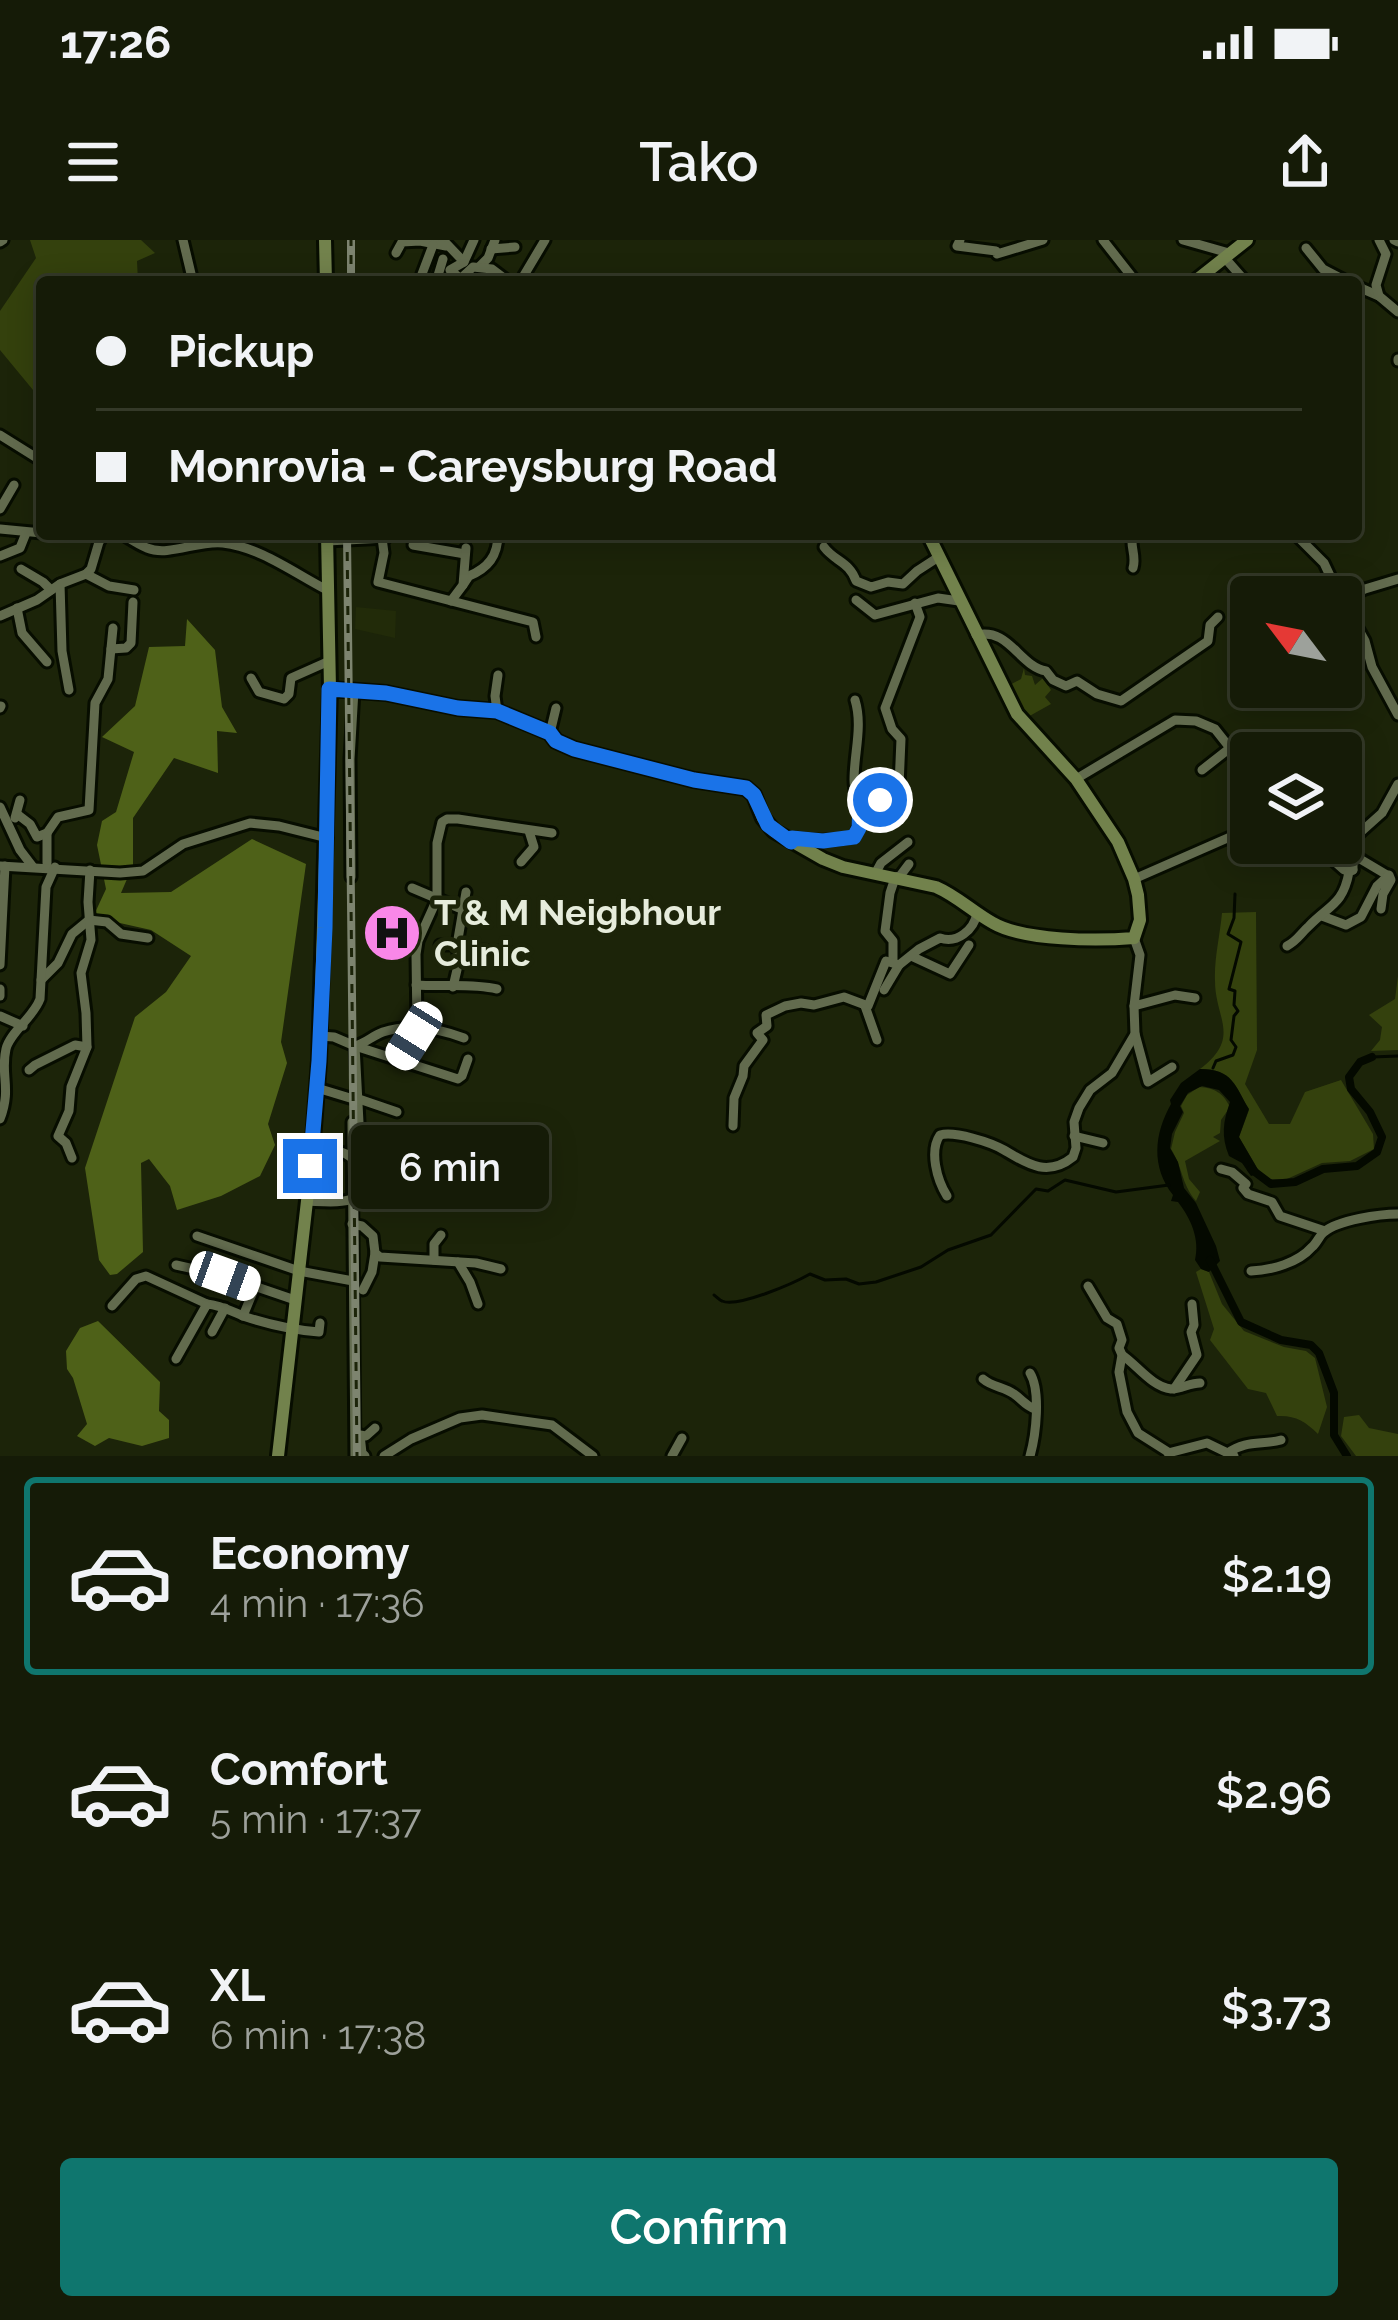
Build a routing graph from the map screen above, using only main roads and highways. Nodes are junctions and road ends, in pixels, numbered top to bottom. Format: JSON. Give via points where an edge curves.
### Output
{"nodes":[{"id":1,"x":325,"y":240,"type":"edge"},
{"id":2,"x":1247,"y":240,"type":"edge"},
{"id":3,"x":326,"y":276,"type":"edge"},
{"id":4,"x":1201,"y":276,"type":"edge"},
{"id":5,"x":327,"y":540,"type":"edge"},
{"id":6,"x":930,"y":540,"type":"edge"},
{"id":7,"x":329,"y":689,"type":"junction"},
{"id":8,"x":278,"y":1456,"type":"edge"}],
"edges":[{"from":1,"to":3,"type":"main road"},
{"from":2,"to":4,"type":"main road"},
{"from":5,"to":7,"type":"main road"},
{"from":6,"to":7,"type":"main road","via":[[1017,714],[1076,779],[1118,842],[1134,879],[1134,938],[1003,928],[900,872],[843,867],[791,842],[768,825],[746,788],[574,749],[497,711]]},
{"from":7,"to":8,"type":"main road","via":[[314,1162]]}]}
